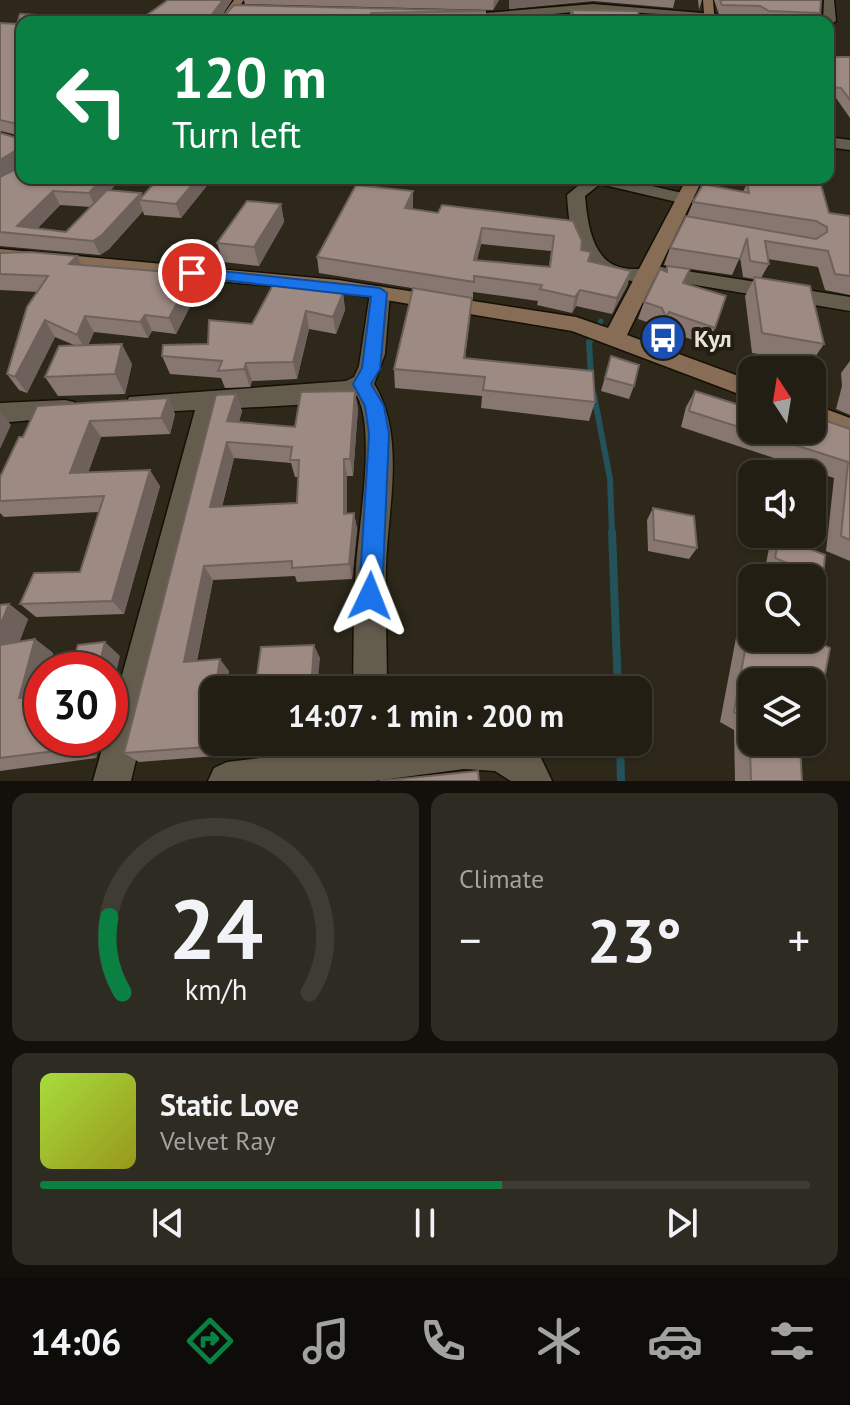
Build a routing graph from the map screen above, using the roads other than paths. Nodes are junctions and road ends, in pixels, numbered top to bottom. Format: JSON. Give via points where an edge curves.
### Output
{"nodes":[{"id":1,"x":239,"y":0,"type":"edge"},
{"id":2,"x":584,"y":4,"type":"edge"},
{"id":3,"x":231,"y":10,"type":"junction"},
{"id":4,"x":247,"y":10,"type":"edge"},
{"id":5,"x":227,"y":16,"type":"edge"},
{"id":6,"x":447,"y":16,"type":"edge"},
{"id":7,"x":695,"y":16,"type":"edge"},
{"id":8,"x":590,"y":184,"type":"edge"},
{"id":9,"x":618,"y":184,"type":"edge"},
{"id":10,"x":692,"y":184,"type":"edge"},
{"id":11,"x":685,"y":199,"type":"junction"},
{"id":12,"x":672,"y":223,"type":"junction"},
{"id":13,"x":698,"y":228,"type":"edge"},
{"id":14,"x":0,"y":255,"type":"edge"},
{"id":15,"x":646,"y":274,"type":"junction"},
{"id":16,"x":380,"y":293,"type":"junction"},
{"id":17,"x":850,"y":304,"type":"edge"},
{"id":18,"x":615,"y":336,"type":"junction"},
{"id":19,"x":362,"y":384,"type":"junction"},
{"id":20,"x":738,"y":384,"type":"edge"},
{"id":21,"x":210,"y":400,"type":"junction"},
{"id":22,"x":120,"y":405,"type":"edge"},
{"id":23,"x":90,"y":407,"type":"edge"},
{"id":24,"x":0,"y":413,"type":"edge"},
{"id":25,"x":826,"y":419,"type":"edge"},
{"id":26,"x":850,"y":428,"type":"edge"},
{"id":27,"x":370,"y":676,"type":"edge"},
{"id":28,"x":356,"y":756,"type":"edge"},
{"id":29,"x":508,"y":756,"type":"edge"},
{"id":30,"x":112,"y":781,"type":"edge"},
{"id":31,"x":227,"y":781,"type":"edge"},
{"id":32,"x":533,"y":781,"type":"edge"}],
"edges":[{"from":1,"to":3,"type":"street"},
{"from":2,"to":6,"type":"street","via":[[503,16]]},
{"from":2,"to":7,"type":"street"},
{"from":3,"to":4,"type":"street"},
{"from":3,"to":5,"type":"street"},
{"from":8,"to":15,"type":"street","via":[[576,195],[577,220],[595,263]]},
{"from":9,"to":11,"type":"street"},
{"from":10,"to":11,"type":"street"},
{"from":11,"to":12,"type":"street"},
{"from":12,"to":13,"type":"street"},
{"from":12,"to":15,"type":"street"},
{"from":14,"to":16,"type":"street"},
{"from":15,"to":17,"type":"street"},
{"from":15,"to":18,"type":"street"},
{"from":16,"to":18,"type":"street","via":[[576,324]]},
{"from":16,"to":19,"type":"street","via":[[371,369]]},
{"from":18,"to":20,"type":"street"},
{"from":19,"to":21,"type":"street","via":[[339,393]]},
{"from":19,"to":27,"type":"street","via":[[375,406],[379,434]]},
{"from":21,"to":22,"type":"street"},
{"from":21,"to":30,"type":"street"},
{"from":23,"to":24,"type":"street"},
{"from":25,"to":26,"type":"street"},
{"from":28,"to":31,"type":"street"},
{"from":29,"to":32,"type":"street","via":[[526,766]]}]}
